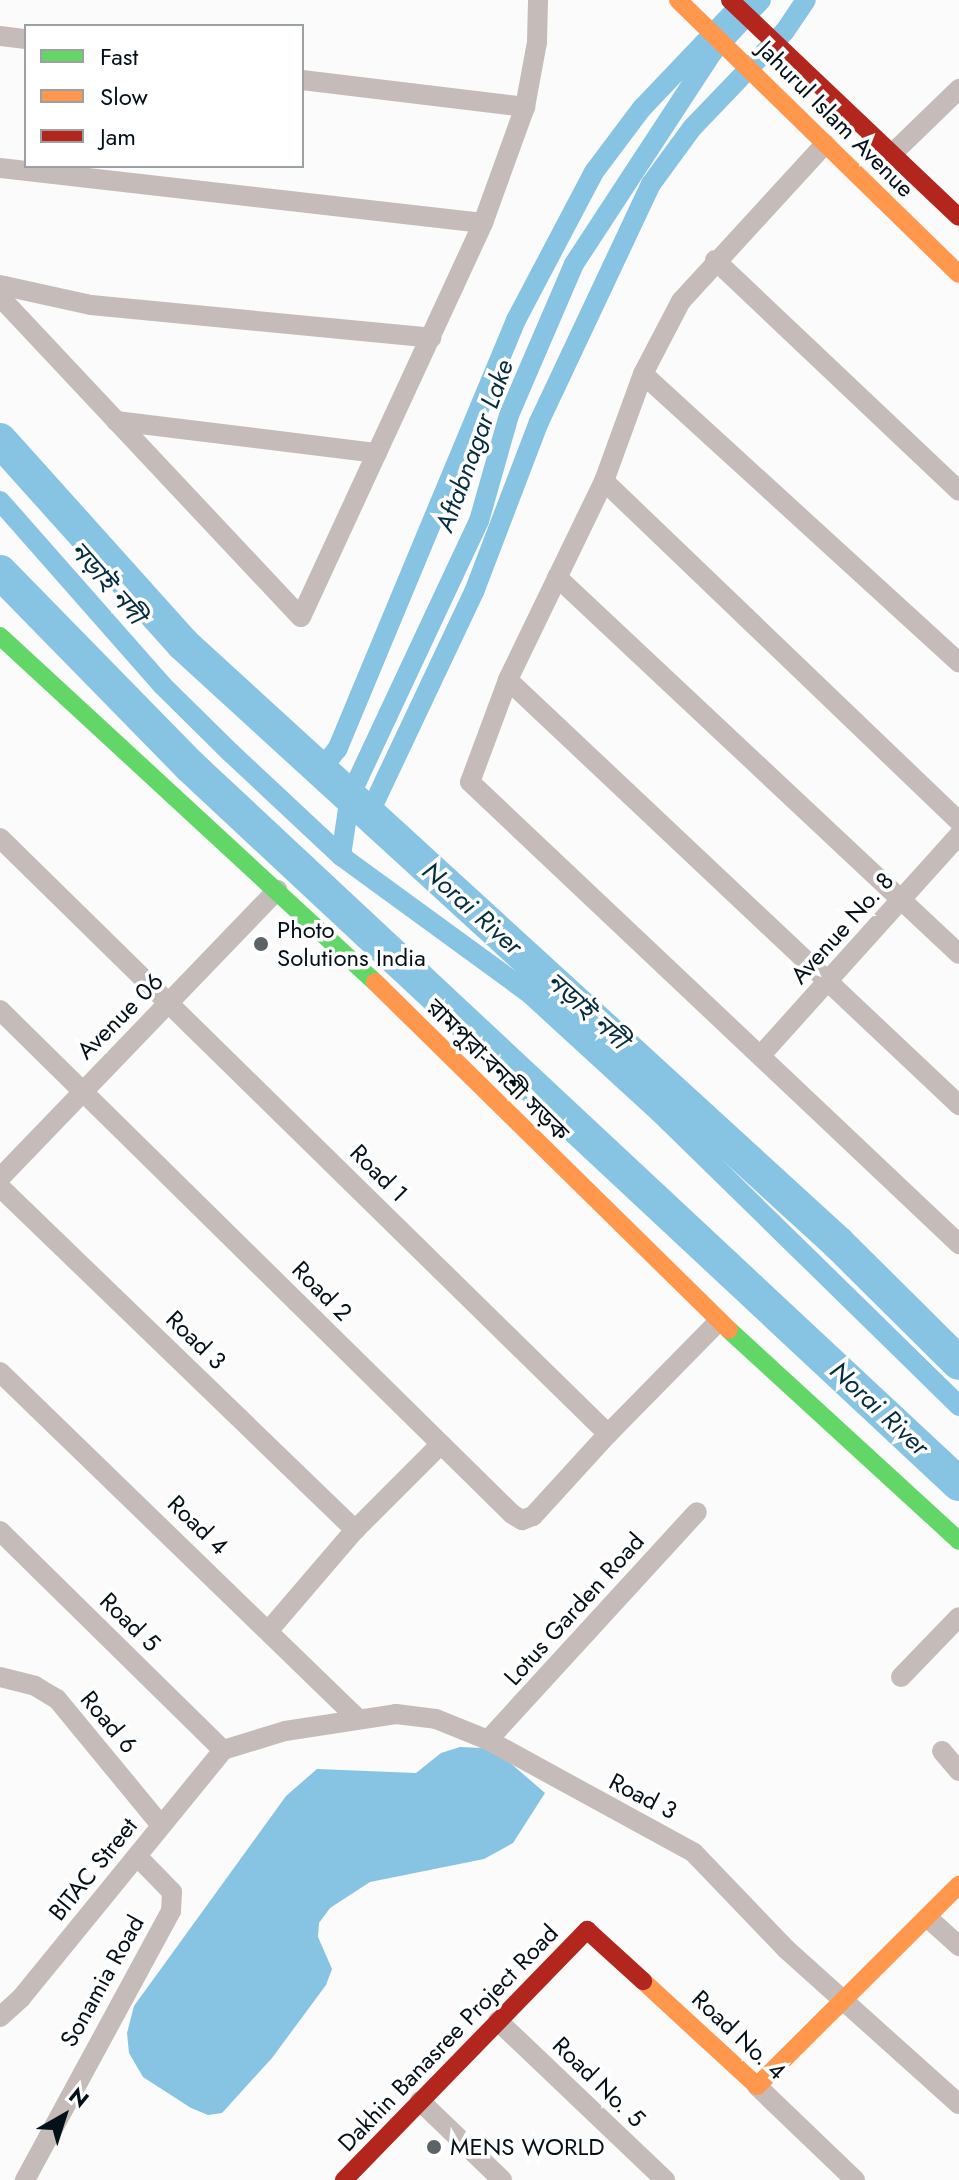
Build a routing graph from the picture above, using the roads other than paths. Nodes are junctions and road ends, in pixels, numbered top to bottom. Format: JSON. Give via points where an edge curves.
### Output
{"nodes":[{"id":1,"x":538,"y":0,"type":"edge"},
{"id":2,"x":678,"y":0,"type":"edge"},
{"id":3,"x":730,"y":0,"type":"edge"},
{"id":4,"x":0,"y":36,"type":"edge"},
{"id":5,"x":24,"y":39,"type":"edge"},
{"id":6,"x":304,"y":80,"type":"edge"},
{"id":7,"x":959,"y":89,"type":"edge"},
{"id":8,"x":525,"y":107,"type":"junction"},
{"id":9,"x":825,"y":144,"type":"junction"},
{"id":10,"x":894,"y":152,"type":"junction"},
{"id":11,"x":0,"y":168,"type":"edge"},
{"id":12,"x":959,"y":217,"type":"edge"},
{"id":13,"x":483,"y":223,"type":"junction"},
{"id":14,"x":715,"y":260,"type":"junction"},
{"id":15,"x":959,"y":274,"type":"edge"},
{"id":16,"x":0,"y":285,"type":"edge"},
{"id":17,"x":0,"y":297,"type":"edge"},
{"id":18,"x":431,"y":338,"type":"junction"},
{"id":19,"x":643,"y":374,"type":"junction"},
{"id":20,"x":116,"y":421,"type":"junction"},
{"id":21,"x":377,"y":453,"type":"junction"},
{"id":22,"x":604,"y":481,"type":"junction"},
{"id":23,"x":959,"y":491,"type":"edge"},
{"id":24,"x":557,"y":577,"type":"junction"},
{"id":25,"x":0,"y":636,"type":"edge"},
{"id":26,"x":959,"y":663,"type":"edge"},
{"id":27,"x":508,"y":680,"type":"junction"},
{"id":28,"x":959,"y":821,"type":"edge"},
{"id":29,"x":959,"y":835,"type":"edge"},
{"id":30,"x":0,"y":838,"type":"edge"},
{"id":31,"x":277,"y":890,"type":"junction"},
{"id":32,"x":903,"y":901,"type":"junction"},
{"id":33,"x":959,"y":954,"type":"edge"},
{"id":34,"x":829,"y":981,"type":"junction"},
{"id":35,"x":170,"y":1003,"type":"junction"},
{"id":36,"x":0,"y":1010,"type":"edge"},
{"id":37,"x":761,"y":1055,"type":"junction"},
{"id":38,"x":84,"y":1090,"type":"junction"},
{"id":39,"x":959,"y":1105,"type":"edge"},
{"id":40,"x":0,"y":1178,"type":"edge"},
{"id":41,"x":0,"y":1187,"type":"edge"},
{"id":42,"x":959,"y":1244,"type":"edge"},
{"id":43,"x":719,"y":1321,"type":"junction"},
{"id":44,"x":0,"y":1372,"type":"edge"},
{"id":45,"x":608,"y":1434,"type":"junction"},
{"id":46,"x":440,"y":1445,"type":"junction"},
{"id":47,"x":697,"y":1512,"type":"dead end"},
{"id":48,"x":355,"y":1530,"type":"junction"},
{"id":49,"x":0,"y":1531,"type":"edge"},
{"id":50,"x":959,"y":1541,"type":"edge"},
{"id":51,"x":959,"y":1617,"type":"edge"},
{"id":52,"x":270,"y":1629,"type":"junction"},
{"id":53,"x":0,"y":1677,"type":"edge"},
{"id":54,"x":901,"y":1677,"type":"dead end"},
{"id":55,"x":358,"y":1719,"type":"junction"},
{"id":56,"x":488,"y":1740,"type":"junction"},
{"id":57,"x":223,"y":1750,"type":"junction"},
{"id":58,"x":942,"y":1751,"type":"dead end"},
{"id":59,"x":959,"y":1771,"type":"edge"},
{"id":60,"x":161,"y":1825,"type":"junction"},
{"id":61,"x":137,"y":1856,"type":"junction"},
{"id":62,"x":959,"y":1885,"type":"edge"},
{"id":63,"x":928,"y":1918,"type":"junction"},
{"id":64,"x":587,"y":1930,"type":"joint"},
{"id":65,"x":959,"y":1946,"type":"edge"},
{"id":66,"x":848,"y":2000,"type":"junction"},
{"id":67,"x":0,"y":2017,"type":"edge"},
{"id":68,"x":498,"y":2021,"type":"junction"},
{"id":69,"x":757,"y":2086,"type":"junction"},
{"id":70,"x":420,"y":2101,"type":"junction"},
{"id":71,"x":959,"y":2104,"type":"edge"},
{"id":72,"x":346,"y":2179,"type":"edge"},
{"id":73,"x":25,"y":2180,"type":"edge"},
{"id":74,"x":502,"y":2180,"type":"edge"},
{"id":75,"x":665,"y":2180,"type":"edge"},
{"id":76,"x":855,"y":2180,"type":"edge"}],
"edges":[{"from":1,"to":8,"type":"street","via":[[537,42]]},
{"from":2,"to":9,"type":"street","name":"Jahurul Islam Avenue"},
{"from":3,"to":10,"type":"street","name":"Jahurul Islam Avenue"},
{"from":4,"to":5,"type":"street"},
{"from":6,"to":8,"type":"street"},
{"from":7,"to":10,"type":"street"},
{"from":8,"to":13,"type":"street"},
{"from":9,"to":14,"type":"street"},
{"from":9,"to":15,"type":"street","name":"Jahurul Islam Avenue"},
{"from":10,"to":12,"type":"street","name":"Jahurul Islam Avenue"},
{"from":11,"to":13,"type":"street"},
{"from":13,"to":18,"type":"street"},
{"from":14,"to":19,"type":"street","via":[[681,301]]},
{"from":14,"to":23,"type":"street"},
{"from":16,"to":18,"type":"street","via":[[91,305]]},
{"from":17,"to":20,"type":"street"},
{"from":18,"to":21,"type":"street"},
{"from":19,"to":22,"type":"street"},
{"from":19,"to":26,"type":"street"},
{"from":20,"to":21,"type":"street"},
{"from":20,"to":21,"type":"street","via":[[301,617]]},
{"from":22,"to":24,"type":"street"},
{"from":22,"to":28,"type":"street"},
{"from":24,"to":27,"type":"street"},
{"from":24,"to":32,"type":"street"},
{"from":25,"to":31,"type":"street","name":"রামপুরা-বনশ্রী সড়ক"},
{"from":27,"to":34,"type":"street"},
{"from":27,"to":37,"type":"street","via":[[470,782]]},
{"from":29,"to":32,"type":"street","name":"Avenue No. 8"},
{"from":30,"to":35,"type":"street","name":"Road 1"},
{"from":31,"to":35,"type":"street","name":"Avenue 06"},
{"from":31,"to":43,"type":"street","name":"রামপুরা-বনশ্রী সড়ক"},
{"from":32,"to":33,"type":"street"},
{"from":32,"to":34,"type":"street","name":"Avenue No. 8"},
{"from":34,"to":37,"type":"street","name":"Avenue No. 8"},
{"from":34,"to":39,"type":"street"},
{"from":35,"to":38,"type":"street","name":"Avenue 06"},
{"from":35,"to":45,"type":"street","name":"Road 1"},
{"from":36,"to":38,"type":"street","name":"Road 2"},
{"from":37,"to":42,"type":"street"},
{"from":38,"to":40,"type":"street","name":"Avenue 06"},
{"from":38,"to":46,"type":"street","name":"Road 2"},
{"from":41,"to":48,"type":"street","name":"Road 3"},
{"from":43,"to":45,"type":"street"},
{"from":43,"to":50,"type":"street","name":"রামপুরা-বনশ্রী সড়ক"},
{"from":44,"to":52,"type":"street","name":"Road 4"},
{"from":45,"to":46,"type":"street","name":"Road 2","via":[[533,1516],[522,1520]]},
{"from":46,"to":48,"type":"street"},
{"from":47,"to":56,"type":"street","name":"Lotus Garden Road"},
{"from":48,"to":52,"type":"street"},
{"from":49,"to":57,"type":"street","name":"Road 5"},
{"from":51,"to":54,"type":"street"},
{"from":52,"to":55,"type":"street","name":"Road 4"},
{"from":53,"to":60,"type":"street","name":"Road 6","via":[[35,1686],[57,1699]]},
{"from":55,"to":56,"type":"street","name":"Road 3","via":[[396,1714],[436,1719]]},
{"from":55,"to":57,"type":"street","name":"Road 3","via":[[285,1731]]},
{"from":56,"to":66,"type":"street","name":"Road 3","via":[[694,1853],[786,1949]]},
{"from":57,"to":60,"type":"street","name":"BITAC Street"},
{"from":58,"to":59,"type":"street"},
{"from":60,"to":61,"type":"street","name":"BITAC Street"},
{"from":61,"to":67,"type":"street","name":"BITAC Street"},
{"from":61,"to":73,"type":"street","name":"Sonamia Road","via":[[172,1892],[171,1911]]},
{"from":62,"to":63,"type":"street"},
{"from":63,"to":65,"type":"street"},
{"from":63,"to":66,"type":"street"},
{"from":64,"to":68,"type":"street","name":"Dakhin Banasree Project Road"},
{"from":64,"to":69,"type":"street","name":"Road No. 4"},
{"from":66,"to":69,"type":"street"},
{"from":66,"to":71,"type":"street","name":"Road 3"},
{"from":68,"to":70,"type":"street","name":"Dakhin Banasree Project Road"},
{"from":68,"to":75,"type":"street","name":"Road No. 5"},
{"from":69,"to":76,"type":"street","name":"Road No. 4"},
{"from":70,"to":72,"type":"street","name":"Dakhin Banasree Project Road"},
{"from":70,"to":74,"type":"street"}]}
